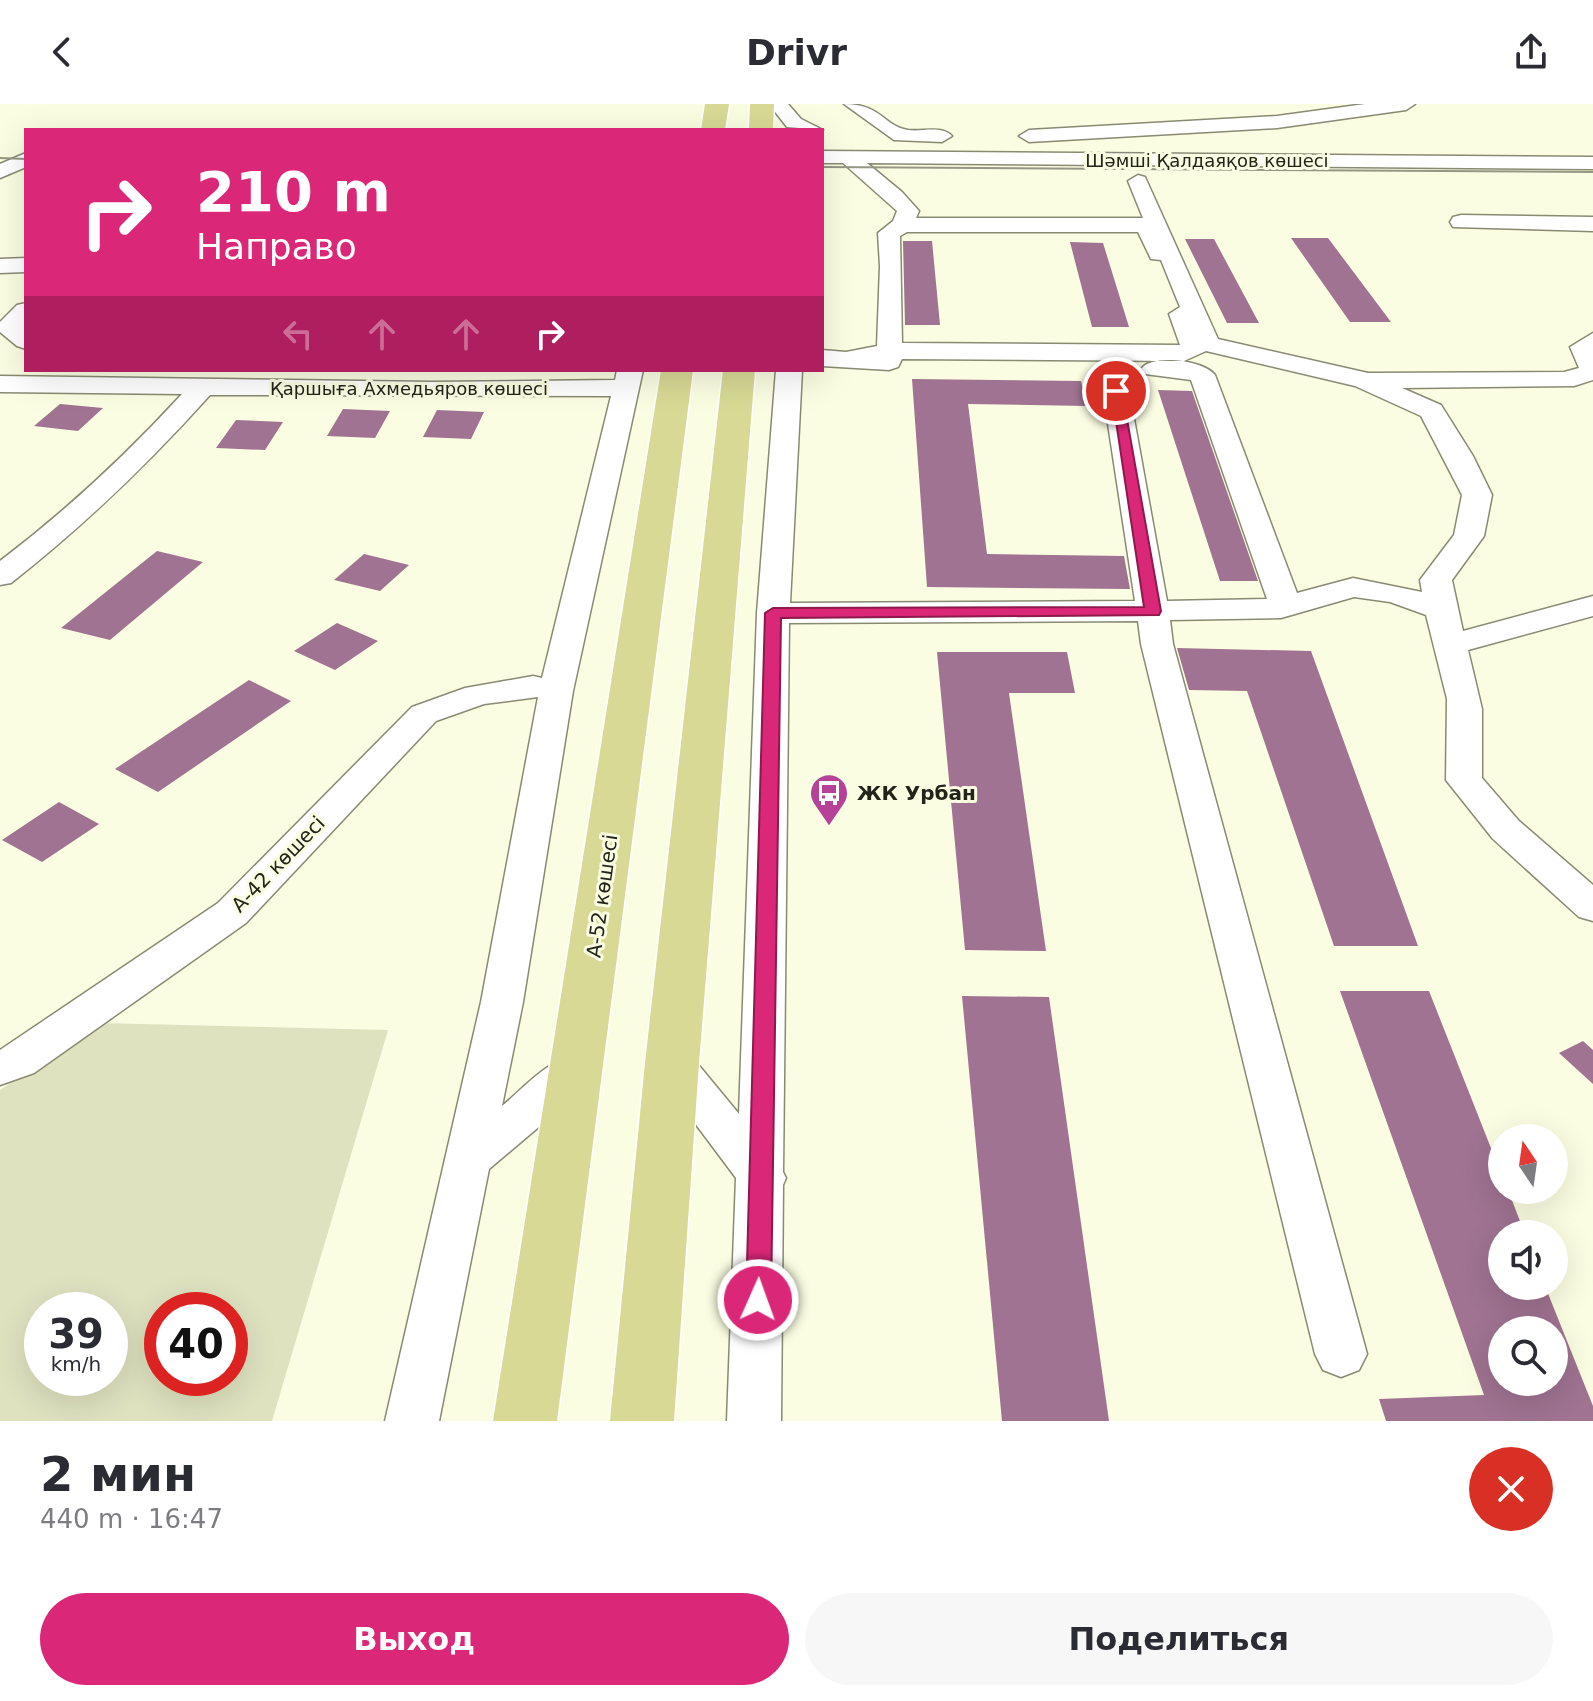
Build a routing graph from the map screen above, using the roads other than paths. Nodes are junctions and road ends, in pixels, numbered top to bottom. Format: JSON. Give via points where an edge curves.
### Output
{"nodes":[{"id":1,"x":717,"y":104,"type":"edge"},
{"id":2,"x":762,"y":104,"type":"edge"},
{"id":3,"x":778,"y":104,"type":"edge"},
{"id":4,"x":853,"y":104,"type":"edge"},
{"id":5,"x":1398,"y":104,"type":"edge"},
{"id":6,"x":1406,"y":104,"type":"edge"},
{"id":7,"x":1123,"y":105,"type":"edge"},
{"id":8,"x":713,"y":128,"type":"edge"},
{"id":9,"x":761,"y":128,"type":"edge"},
{"id":10,"x":808,"y":128,"type":"edge"},
{"id":11,"x":1139,"y":131,"type":"junction"},
{"id":12,"x":824,"y":134,"type":"edge"},
{"id":13,"x":961,"y":136,"type":"dead end"},
{"id":14,"x":1006,"y":136,"type":"dead end"},
{"id":15,"x":0,"y":153,"type":"edge"},
{"id":16,"x":24,"y":156,"type":"edge"},
{"id":17,"x":24,"y":157,"type":"edge"},
{"id":18,"x":824,"y":157,"type":"edge"},
{"id":19,"x":848,"y":157,"type":"junction"},
{"id":20,"x":942,"y":158,"type":"junction"},
{"id":21,"x":1593,"y":163,"type":"edge"},
{"id":22,"x":1137,"y":170,"type":"junction"},
{"id":23,"x":0,"y":172,"type":"edge"},
{"id":24,"x":24,"y":172,"type":"edge"},
{"id":25,"x":824,"y":178,"type":"edge"},
{"id":26,"x":869,"y":179,"type":"junction"},
{"id":27,"x":1593,"y":184,"type":"edge"},
{"id":28,"x":0,"y":185,"type":"edge"},
{"id":29,"x":24,"y":185,"type":"edge"},
{"id":30,"x":1461,"y":222,"type":"dead end"},
{"id":31,"x":1593,"y":224,"type":"edge"},
{"id":32,"x":903,"y":225,"type":"junction"},
{"id":33,"x":24,"y":265,"type":"edge"},
{"id":34,"x":0,"y":266,"type":"edge"},
{"id":35,"x":24,"y":312,"type":"edge"},
{"id":36,"x":24,"y":341,"type":"edge"},
{"id":37,"x":1593,"y":341,"type":"edge"},
{"id":38,"x":24,"y":343,"type":"edge"},
{"id":39,"x":0,"y":346,"type":"edge"},
{"id":40,"x":888,"y":356,"type":"junction"},
{"id":41,"x":835,"y":358,"type":"edge"},
{"id":42,"x":1593,"y":371,"type":"edge"},
{"id":43,"x":543,"y":372,"type":"edge"},
{"id":44,"x":677,"y":372,"type":"edge"},
{"id":45,"x":739,"y":372,"type":"edge"},
{"id":46,"x":789,"y":372,"type":"edge"},
{"id":47,"x":628,"y":379,"type":"edge"},
{"id":48,"x":1364,"y":380,"type":"junction"},
{"id":49,"x":203,"y":387,"type":"junction"},
{"id":50,"x":518,"y":388,"type":"junction"},
{"id":51,"x":5,"y":389,"type":"edge"},
{"id":52,"x":1116,"y":391,"type":"dead end"},
{"id":53,"x":0,"y":576,"type":"edge"},
{"id":54,"x":1593,"y":606,"type":"edge"},
{"id":55,"x":1281,"y":608,"type":"junction"},
{"id":56,"x":1439,"y":609,"type":"junction"},
{"id":57,"x":1153,"y":611,"type":"junction"},
{"id":58,"x":773,"y":613,"type":"junction"},
{"id":59,"x":1452,"y":644,"type":"junction"},
{"id":60,"x":556,"y":691,"type":"junction"},
{"id":61,"x":1593,"y":907,"type":"edge"},
{"id":62,"x":672,"y":1063,"type":"junction"},
{"id":63,"x":0,"y":1068,"type":"edge"},
{"id":64,"x":576,"y":1070,"type":"junction"},
{"id":65,"x":468,"y":1160,"type":"junction"},
{"id":66,"x":763,"y":1178,"type":"junction"},
{"id":67,"x":1341,"y":1354,"type":"dead end"},
{"id":68,"x":412,"y":1421,"type":"edge"},
{"id":69,"x":525,"y":1421,"type":"edge"},
{"id":70,"x":642,"y":1421,"type":"edge"},
{"id":71,"x":754,"y":1421,"type":"edge"}],
"edges":[{"from":1,"to":8,"type":"main road"},
{"from":2,"to":9,"type":"main road"},
{"from":3,"to":10,"type":"street","via":[[794,123]]},
{"from":4,"to":13,"type":"street","via":[[901,136]]},
{"from":5,"to":6,"type":"street"},
{"from":5,"to":11,"type":"street","via":[[1277,122]]},
{"from":7,"to":11,"type":"street"},
{"from":11,"to":14,"type":"street"},
{"from":11,"to":22,"type":"street"},
{"from":12,"to":20,"type":"street"},
{"from":15,"to":16,"type":"street"},
{"from":17,"to":23,"type":"street"},
{"from":18,"to":19,"type":"street","name":"Шәмші Қалдаяқов көшесі"},
{"from":19,"to":20,"type":"street","name":"Шәмші Қалдаяқов көшесі"},
{"from":19,"to":26,"type":"street"},
{"from":20,"to":22,"type":"street","name":"Шәмші Қалдаяқов көшесі"},
{"from":21,"to":22,"type":"street","name":"Шәмші Қалдаяқов көшесі"},
{"from":22,"to":26,"type":"street","name":"Шәмші Қалдаяқов көшесі"},
{"from":22,"to":27,"type":"street","name":"Шәмші Қалдаяқов көшесі"},
{"from":22,"to":48,"type":"street","via":[[1208,344]]},
{"from":23,"to":24,"type":"street"},
{"from":25,"to":26,"type":"street","name":"Шәмші Қалдаяқов көшесі"},
{"from":26,"to":32,"type":"street","via":[[895,193],[908,211]]},
{"from":28,"to":29,"type":"street"},
{"from":30,"to":31,"type":"street"},
{"from":32,"to":40,"type":"street","via":[[889,233]]},
{"from":32,"to":40,"type":"street","via":[[1146,225],[1194,350]]},
{"from":33,"to":34,"type":"street"},
{"from":35,"to":36,"type":"street","via":[[9,327]]},
{"from":37,"to":42,"type":"street","via":[[1583,347]]},
{"from":38,"to":39,"type":"street"},
{"from":40,"to":41,"type":"street"},
{"from":40,"to":55,"type":"street","via":[[1187,370],[1202,375],[1283,597]]},
{"from":42,"to":48,"type":"street","via":[[1565,380]]},
{"from":43,"to":50,"type":"street"},
{"from":44,"to":64,"type":"main road","name":"А-52 көшесі"},
{"from":45,"to":62,"type":"main road"},
{"from":46,"to":58,"type":"street"},
{"from":47,"to":50,"type":"street","name":"Қаршыға Ахмедьяров көшесі"},
{"from":47,"to":60,"type":"street"},
{"from":48,"to":56,"type":"street","via":[[1431,411],[1477,495],[1469,536],[1436,580]]},
{"from":49,"to":50,"type":"street","name":"Қаршыға Ахмедьяров көшесі"},
{"from":49,"to":51,"type":"street","name":"Қаршыға Ахмедьяров көшесі"},
{"from":49,"to":53,"type":"street","via":[[121,475]]},
{"from":52,"to":57,"type":"street"},
{"from":54,"to":59,"type":"street"},
{"from":55,"to":56,"type":"street","via":[[1353,587]]},
{"from":55,"to":57,"type":"street"},
{"from":56,"to":59,"type":"street"},
{"from":57,"to":58,"type":"street"},
{"from":57,"to":67,"type":"street","via":[[1157,644]]},
{"from":58,"to":66,"type":"street"},
{"from":59,"to":61,"type":"street","via":[[1465,703],[1464,780],[1506,830]]},
{"from":60,"to":63,"type":"street","name":"А-42 көшесі","via":[[533,686],[477,695],[424,714],[232,913],[19,1061]]},
{"from":60,"to":65,"type":"street","via":[[502,1002]]},
{"from":62,"to":66,"type":"street"},
{"from":62,"to":70,"type":"main road"},
{"from":64,"to":65,"type":"street"},
{"from":64,"to":69,"type":"main road","name":"А-52 көшесі"},
{"from":65,"to":68,"type":"street"},
{"from":66,"to":71,"type":"street"}]}
